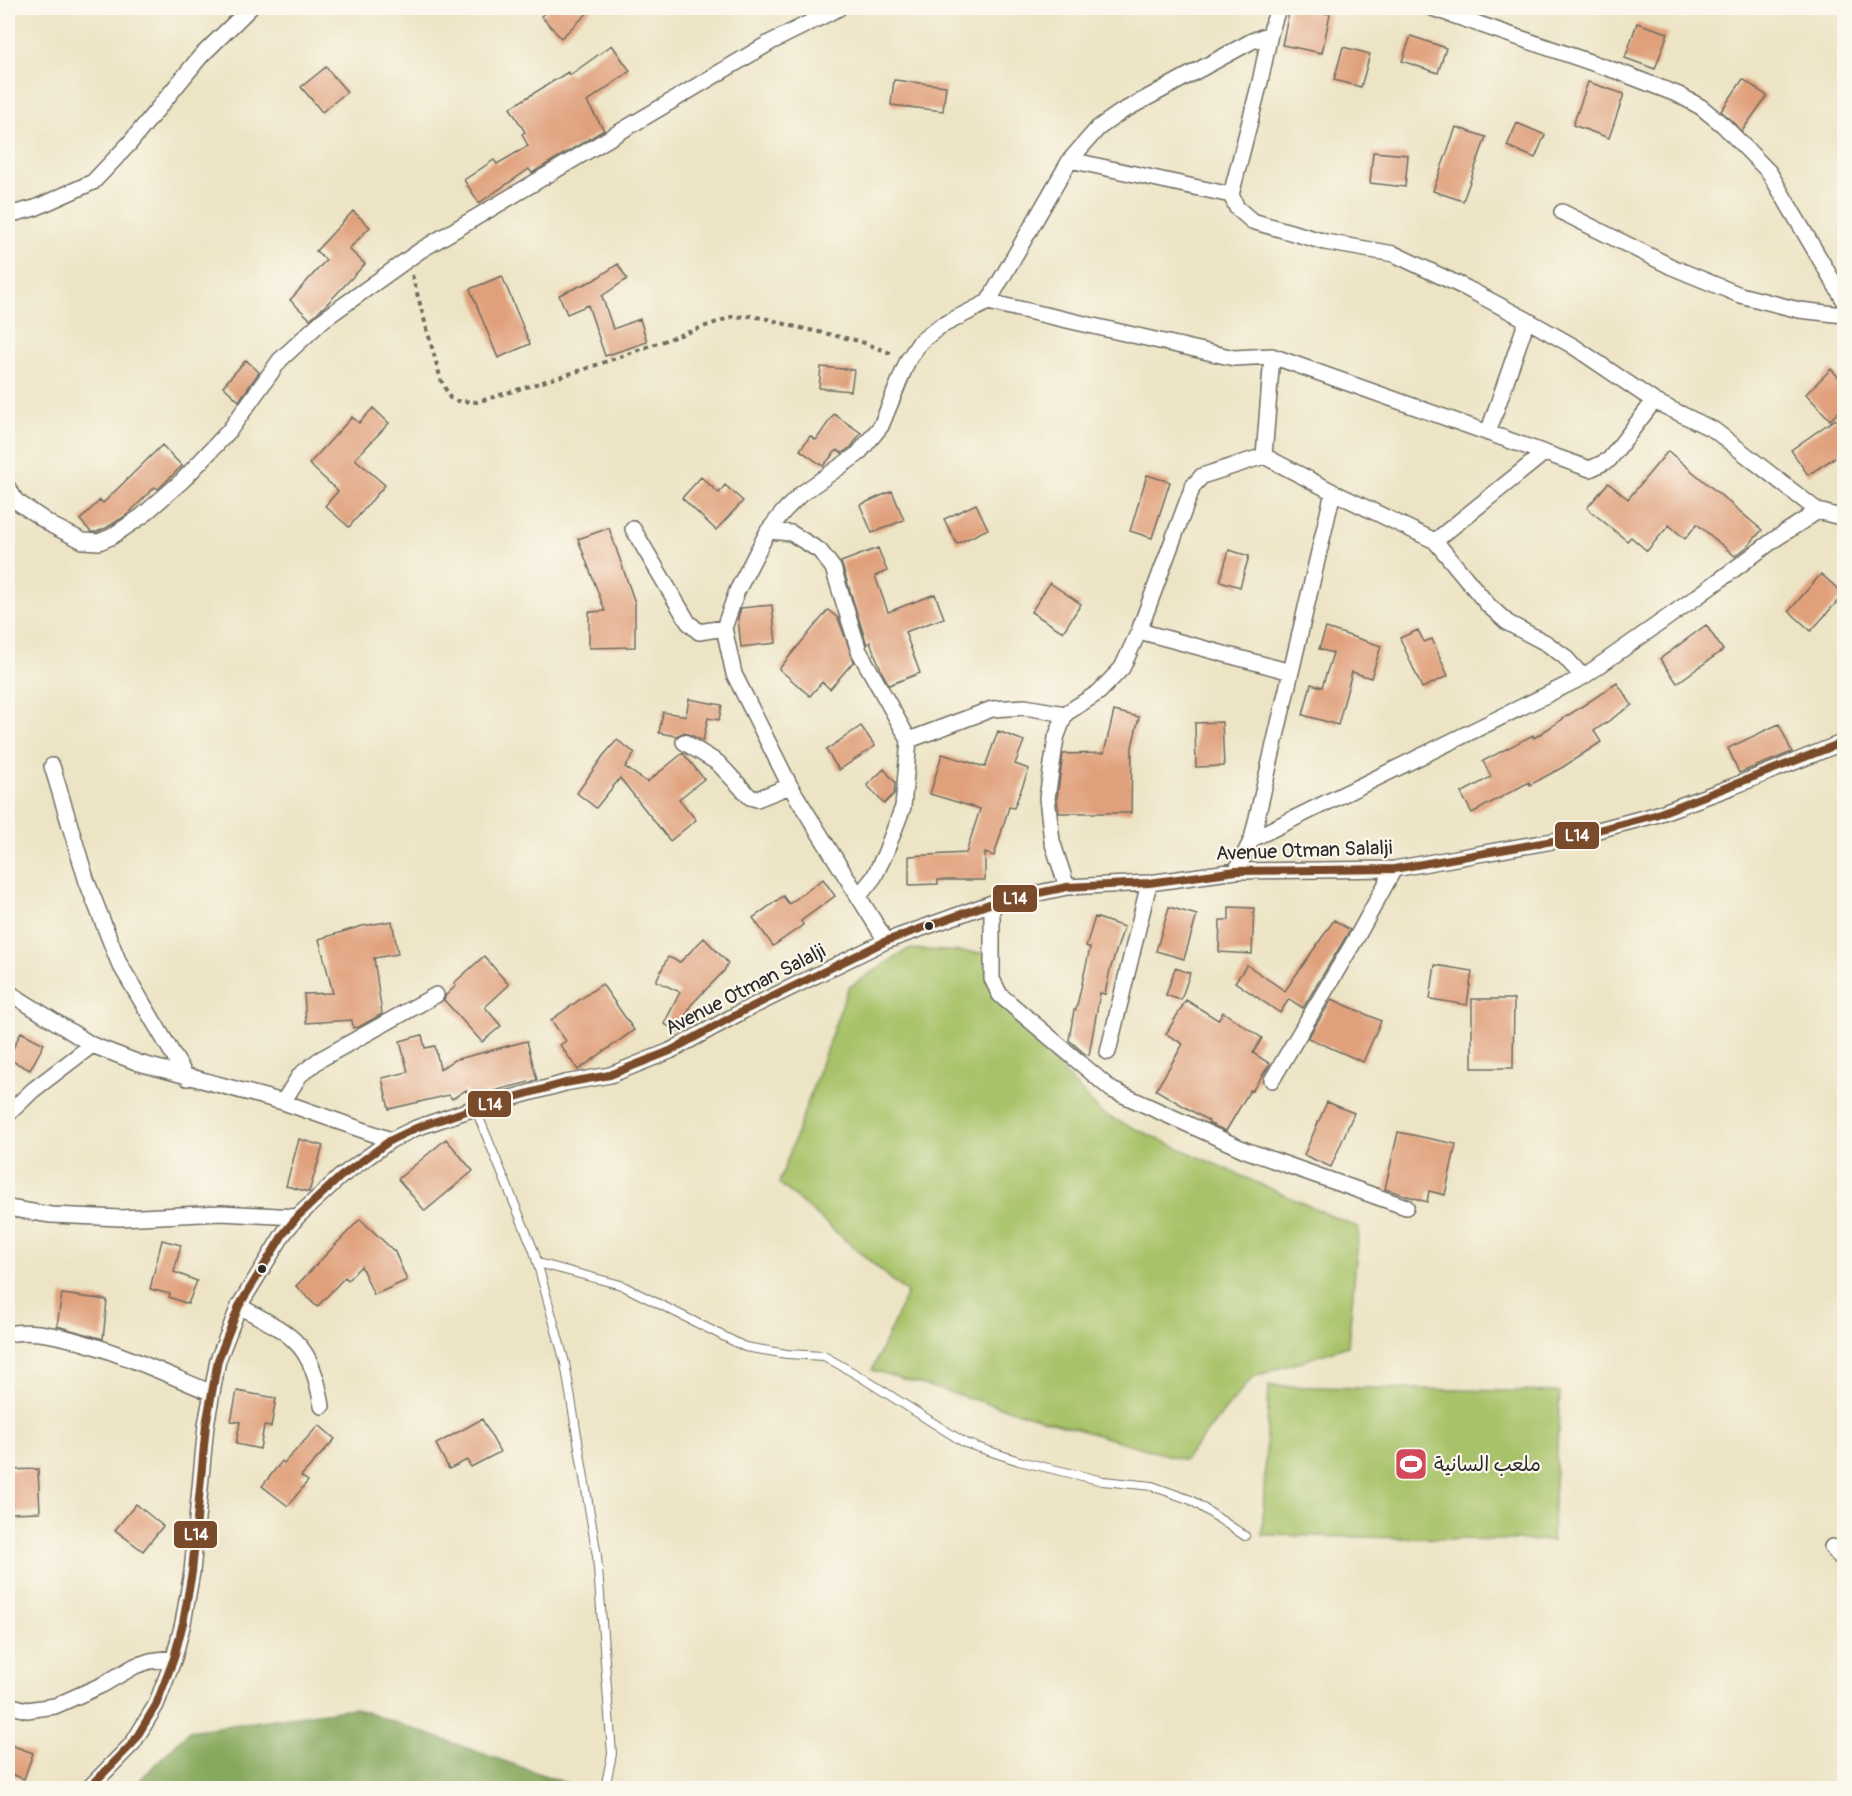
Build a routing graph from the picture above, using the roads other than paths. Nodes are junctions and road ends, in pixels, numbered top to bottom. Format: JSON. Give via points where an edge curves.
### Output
{"nodes":[{"id":1,"x":250,"y":8,"type":"edge"},
{"id":2,"x":839,"y":8,"type":"edge"},
{"id":3,"x":1278,"y":8,"type":"edge"},
{"id":4,"x":1432,"y":8,"type":"edge"},
{"id":5,"x":1270,"y":34,"type":"junction"},
{"id":6,"x":1070,"y":160,"type":"junction"},
{"id":7,"x":1231,"y":195,"type":"junction"},
{"id":8,"x":1562,"y":212,"type":"dead end"},
{"id":9,"x":8,"y":214,"type":"edge"},
{"id":10,"x":1845,"y":300,"type":"edge"},
{"id":11,"x":988,"y":302,"type":"junction"},
{"id":12,"x":1845,"y":315,"type":"edge"},
{"id":13,"x":1527,"y":320,"type":"junction"},
{"id":14,"x":1272,"y":356,"type":"junction"},
{"id":15,"x":1654,"y":401,"type":"junction"},
{"id":16,"x":1488,"y":434,"type":"junction"},
{"id":17,"x":1543,"y":454,"type":"junction"},
{"id":18,"x":1264,"y":456,"type":"junction"},
{"id":19,"x":8,"y":488,"type":"edge"},
{"id":20,"x":1333,"y":492,"type":"junction"},
{"id":21,"x":1818,"y":511,"type":"junction"},
{"id":22,"x":1845,"y":518,"type":"edge"},
{"id":23,"x":633,"y":529,"type":"dead end"},
{"id":24,"x":768,"y":531,"type":"junction"},
{"id":25,"x":1435,"y":541,"type":"junction"},
{"id":26,"x":724,"y":628,"type":"junction"},
{"id":27,"x":1139,"y":631,"type":"junction"},
{"id":28,"x":1291,"y":672,"type":"junction"},
{"id":29,"x":1582,"y":676,"type":"junction"},
{"id":30,"x":1065,"y":714,"type":"junction"},
{"id":31,"x":909,"y":740,"type":"junction"},
{"id":32,"x":684,"y":742,"type":"dead end"},
{"id":33,"x":1845,"y":742,"type":"edge"},
{"id":34,"x":52,"y":766,"type":"dead end"},
{"id":35,"x":790,"y":786,"type":"junction"},
{"id":36,"x":1252,"y":839,"type":"junction"},
{"id":37,"x":1394,"y":869,"type":"junction"},
{"id":38,"x":1236,"y":871,"type":"junction"},
{"id":39,"x":1149,"y":883,"type":"junction"},
{"id":40,"x":1067,"y":887,"type":"junction"},
{"id":41,"x":858,"y":896,"type":"junction"},
{"id":42,"x":992,"y":903,"type":"junction"},
{"id":43,"x":886,"y":941,"type":"junction"},
{"id":44,"x":8,"y":992,"type":"edge"},
{"id":45,"x":436,"y":995,"type":"dead end"},
{"id":46,"x":92,"y":1045,"type":"junction"},
{"id":47,"x":1108,"y":1052,"type":"dead end"},
{"id":48,"x":187,"y":1078,"type":"junction"},
{"id":49,"x":1272,"y":1080,"type":"dead end"},
{"id":50,"x":283,"y":1102,"type":"junction"},
{"id":51,"x":475,"y":1108,"type":"junction"},
{"id":52,"x":8,"y":1114,"type":"edge"},
{"id":53,"x":391,"y":1140,"type":"junction"},
{"id":54,"x":1406,"y":1207,"type":"dead end"},
{"id":55,"x":8,"y":1208,"type":"edge"},
{"id":56,"x":297,"y":1217,"type":"junction"},
{"id":57,"x":538,"y":1263,"type":"junction"},
{"id":58,"x":239,"y":1306,"type":"junction"},
{"id":59,"x":8,"y":1334,"type":"edge"},
{"id":60,"x":212,"y":1393,"type":"junction"},
{"id":61,"x":322,"y":1406,"type":"dead end"},
{"id":62,"x":1245,"y":1536,"type":"dead end"},
{"id":63,"x":1832,"y":1547,"type":"dead end"},
{"id":64,"x":1845,"y":1563,"type":"edge"},
{"id":65,"x":174,"y":1658,"type":"junction"},
{"id":66,"x":8,"y":1705,"type":"edge"},
{"id":67,"x":89,"y":1788,"type":"edge"},
{"id":68,"x":605,"y":1788,"type":"edge"}],
"edges":[{"from":1,"to":9,"type":"street","via":[[200,57],[93,182],[35,208]]},
{"from":2,"to":19,"type":"street","via":[[771,42],[468,221],[323,320],[280,360],[229,431],[183,480],[111,537],[99,542],[83,541],[16,501]]},
{"from":3,"to":5,"type":"street"},
{"from":4,"to":10,"type":"street","via":[[1601,65],[1701,107],[1768,172]]},
{"from":5,"to":6,"type":"street","via":[[1121,112],[1098,128]]},
{"from":5,"to":7,"type":"street"},
{"from":6,"to":7,"type":"street"},
{"from":6,"to":11,"type":"street"},
{"from":7,"to":13,"type":"street","via":[[1237,208],[1252,221],[1324,242],[1394,254]]},
{"from":8,"to":12,"type":"street","via":[[1671,267],[1740,295],[1799,310]]},
{"from":11,"to":14,"type":"street","via":[[1234,358]]},
{"from":11,"to":24,"type":"street","via":[[939,327],[920,342],[908,360],[881,426],[858,454],[801,494]]},
{"from":13,"to":15,"type":"street"},
{"from":13,"to":16,"type":"street"},
{"from":14,"to":16,"type":"street"},
{"from":14,"to":18,"type":"street"},
{"from":15,"to":17,"type":"street","via":[[1601,465],[1590,469]]},
{"from":15,"to":21,"type":"street","via":[[1714,430]]},
{"from":16,"to":17,"type":"street"},
{"from":17,"to":25,"type":"street"},
{"from":18,"to":20,"type":"street"},
{"from":18,"to":27,"type":"street","via":[[1202,476],[1193,486]]},
{"from":20,"to":25,"type":"street"},
{"from":20,"to":28,"type":"street"},
{"from":21,"to":22,"type":"street"},
{"from":21,"to":29,"type":"street"},
{"from":23,"to":26,"type":"street","via":[[688,622],[699,632]]},
{"from":24,"to":26,"type":"street","via":[[737,591]]},
{"from":24,"to":31,"type":"street","via":[[791,533],[820,551],[833,568],[859,651]]},
{"from":25,"to":29,"type":"street","via":[[1488,605],[1508,623],[1564,656]]},
{"from":26,"to":35,"type":"street","via":[[734,674]]},
{"from":27,"to":28,"type":"street"},
{"from":27,"to":30,"type":"street","via":[[1122,668],[1099,692]]},
{"from":28,"to":36,"type":"street"},
{"from":29,"to":36,"type":"street"},
{"from":30,"to":31,"type":"street","via":[[1025,707],[992,709]]},
{"from":30,"to":40,"type":"street","via":[[1056,738],[1047,798],[1052,841]]},
{"from":31,"to":41,"type":"street","via":[[903,807],[878,870]]},
{"from":32,"to":35,"type":"street","via":[[718,763],[750,797],[758,799]]},
{"from":33,"to":37,"type":"street","name":"Avenue Otman Salalji","via":[[1655,815],[1564,839]]},
{"from":34,"to":48,"type":"street","via":[[87,882],[119,963]]},
{"from":35,"to":41,"type":"street"},
{"from":36,"to":38,"type":"street"},
{"from":37,"to":38,"type":"street","name":"Avenue Otman Salalji"},
{"from":37,"to":49,"type":"street"},
{"from":38,"to":39,"type":"street","name":"Avenue Otman Salalji"},
{"from":39,"to":40,"type":"street","name":"Avenue Otman Salalji"},
{"from":39,"to":47,"type":"street"},
{"from":40,"to":42,"type":"street","name":"Avenue Otman Salalji"},
{"from":41,"to":43,"type":"street"},
{"from":42,"to":43,"type":"street","name":"Avenue Otman Salalji"},
{"from":42,"to":54,"type":"street","via":[[992,979],[1000,994],[1112,1090],[1245,1150]]},
{"from":43,"to":51,"type":"street","name":"Avenue Otman Salalji","via":[[670,1051],[610,1075]]},
{"from":44,"to":46,"type":"street"},
{"from":45,"to":50,"type":"street","via":[[319,1060],[300,1075]]},
{"from":46,"to":48,"type":"street"},
{"from":46,"to":52,"type":"street"},
{"from":48,"to":50,"type":"street"},
{"from":50,"to":53,"type":"street"},
{"from":51,"to":53,"type":"street","name":"Avenue Otman Salalji"},
{"from":51,"to":57,"type":"lane"},
{"from":53,"to":56,"type":"street","name":"Avenue Otman Salalji","via":[[340,1177]]},
{"from":55,"to":56,"type":"street","via":[[51,1215],[122,1218],[221,1213]]},
{"from":56,"to":58,"type":"street","name":"Avenue Otman Salalji"},
{"from":57,"to":62,"type":"lane","via":[[621,1285],[745,1347],[824,1356],[965,1443],[1019,1461],[1103,1481],[1152,1486],[1191,1500]]},
{"from":57,"to":68,"type":"lane","via":[[565,1363],[597,1557],[612,1754]]},
{"from":58,"to":60,"type":"street","name":"Avenue Otman Salalji","via":[[218,1360]]},
{"from":58,"to":61,"type":"street","via":[[295,1339],[314,1369]]},
{"from":59,"to":60,"type":"street","via":[[39,1332],[69,1339]]},
{"from":60,"to":65,"type":"street","name":"Avenue Otman Salalji","via":[[192,1572]]},
{"from":63,"to":64,"type":"street"},
{"from":65,"to":66,"type":"street","via":[[135,1666],[55,1706],[27,1710]]},
{"from":65,"to":67,"type":"street","name":"Avenue Otman Salalji","via":[[156,1705],[133,1743]]}]}
